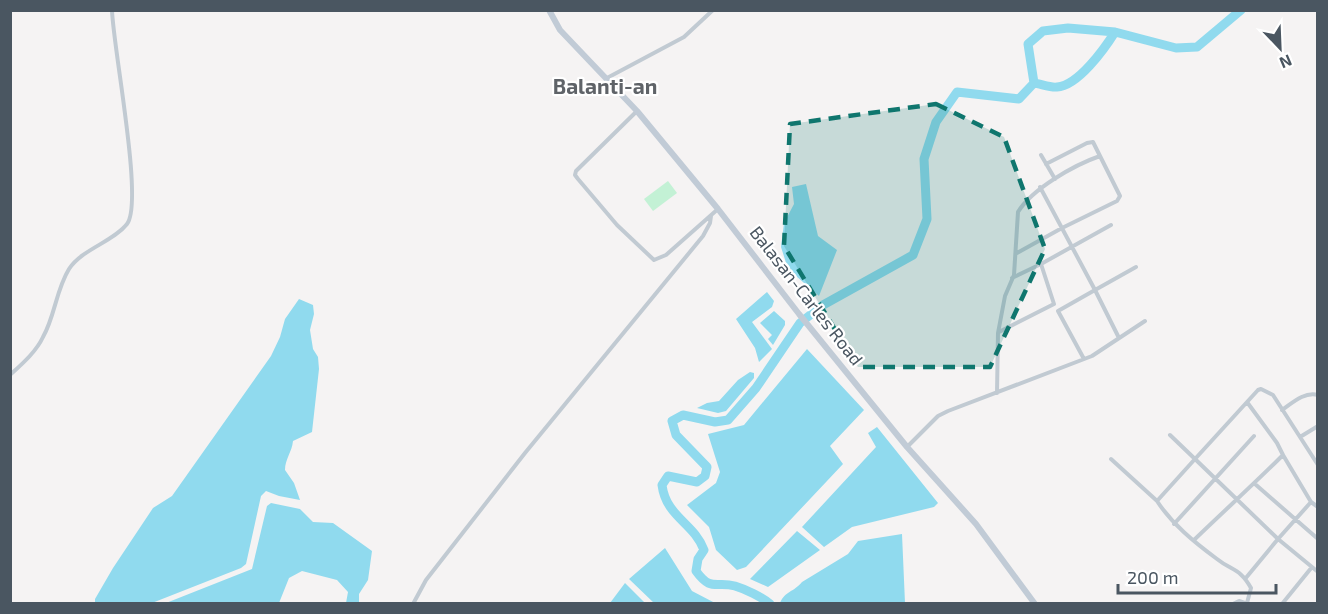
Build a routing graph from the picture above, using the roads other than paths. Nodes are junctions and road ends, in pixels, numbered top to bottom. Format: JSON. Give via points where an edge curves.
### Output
{"nodes":[{"id":1,"x":112,"y":10,"type":"edge"},
{"id":2,"x":549,"y":10,"type":"edge"},
{"id":3,"x":712,"y":10,"type":"edge"},
{"id":4,"x":608,"y":78,"type":"junction"},
{"id":5,"x":637,"y":111,"type":"junction"},
{"id":6,"x":1041,"y":155,"type":"dead end"},
{"id":7,"x":1100,"y":156,"type":"junction"},
{"id":8,"x":1046,"y":164,"type":"junction"},
{"id":9,"x":1055,"y":179,"type":"junction"},
{"id":10,"x":1040,"y":188,"type":"junction"},
{"id":11,"x":718,"y":209,"type":"junction"},
{"id":12,"x":711,"y":216,"type":"junction"},
{"id":13,"x":1111,"y":225,"type":"dead end"},
{"id":14,"x":1062,"y":228,"type":"junction"},
{"id":15,"x":1072,"y":247,"type":"junction"},
{"id":16,"x":1017,"y":253,"type":"junction"},
{"id":17,"x":1041,"y":264,"type":"junction"},
{"id":18,"x":1136,"y":267,"type":"dead end"},
{"id":19,"x":1012,"y":279,"type":"junction"},
{"id":20,"x":1095,"y":290,"type":"junction"},
{"id":21,"x":1054,"y":304,"type":"junction"},
{"id":22,"x":1058,"y":311,"type":"junction"},
{"id":23,"x":1145,"y":321,"type":"dead end"},
{"id":24,"x":998,"y":333,"type":"junction"},
{"id":25,"x":1119,"y":338,"type":"junction"},
{"id":26,"x":1084,"y":359,"type":"junction"},
{"id":27,"x":10,"y":375,"type":"edge"},
{"id":28,"x":998,"y":393,"type":"junction"},
{"id":29,"x":1317,"y":395,"type":"edge"},
{"id":30,"x":1247,"y":402,"type":"junction"},
{"id":31,"x":1282,"y":410,"type":"junction"},
{"id":32,"x":1317,"y":426,"type":"edge"},
{"id":33,"x":1170,"y":435,"type":"dead end"},
{"id":34,"x":1254,"y":436,"type":"dead end"},
{"id":35,"x":1300,"y":437,"type":"junction"},
{"id":36,"x":907,"y":447,"type":"junction"},
{"id":37,"x":1283,"y":454,"type":"junction"},
{"id":38,"x":1112,"y":459,"type":"dead end"},
{"id":39,"x":1195,"y":459,"type":"junction"},
{"id":40,"x":1317,"y":465,"type":"edge"},
{"id":41,"x":1215,"y":478,"type":"junction"},
{"id":42,"x":1255,"y":484,"type":"junction"},
{"id":43,"x":1236,"y":499,"type":"junction"},
{"id":44,"x":1157,"y":501,"type":"junction"},
{"id":45,"x":1311,"y":502,"type":"junction"},
{"id":46,"x":1317,"y":507,"type":"edge"},
{"id":47,"x":1294,"y":520,"type":"junction"},
{"id":48,"x":1174,"y":524,"type":"junction"},
{"id":49,"x":1278,"y":539,"type":"junction"},
{"id":50,"x":1194,"y":540,"type":"junction"},
{"id":51,"x":1317,"y":540,"type":"edge"},
{"id":52,"x":1312,"y":567,"type":"junction"},
{"id":53,"x":1317,"y":572,"type":"edge"},
{"id":54,"x":1245,"y":579,"type":"junction"},
{"id":55,"x":413,"y":603,"type":"edge"},
{"id":56,"x":1035,"y":603,"type":"edge"},
{"id":57,"x":1233,"y":603,"type":"edge"},
{"id":58,"x":1248,"y":603,"type":"edge"},
{"id":59,"x":1282,"y":603,"type":"edge"}],
"edges":[{"from":1,"to":27,"type":"street","via":[[129,142],[132,213],[127,224],[70,267],[44,337]]},
{"from":2,"to":4,"type":"main road","name":"Balasan-Carles Road","via":[[573,46]]},
{"from":3,"to":4,"type":"street","via":[[684,37]]},
{"from":4,"to":5,"type":"main road","name":"Balasan-Carles Road"},
{"from":5,"to":11,"type":"main road","name":"Balasan-Carles Road"},
{"from":5,"to":12,"type":"street","via":[[575,175],[654,261]]},
{"from":6,"to":8,"type":"street"},
{"from":7,"to":8,"type":"street","via":[[1093,142]]},
{"from":7,"to":9,"type":"street"},
{"from":7,"to":14,"type":"street","via":[[1120,196]]},
{"from":8,"to":9,"type":"street"},
{"from":9,"to":10,"type":"street"},
{"from":10,"to":14,"type":"street"},
{"from":10,"to":16,"type":"street","via":[[1018,212]]},
{"from":11,"to":12,"type":"street"},
{"from":11,"to":36,"type":"main road","name":"Balasan-Carles Road"},
{"from":12,"to":55,"type":"street","via":[[703,236],[525,453],[426,580]]},
{"from":13,"to":15,"type":"street"},
{"from":14,"to":15,"type":"street"},
{"from":14,"to":16,"type":"street"},
{"from":15,"to":17,"type":"street"},
{"from":15,"to":20,"type":"street"},
{"from":16,"to":19,"type":"street"},
{"from":17,"to":19,"type":"street"},
{"from":17,"to":21,"type":"street"},
{"from":18,"to":20,"type":"street"},
{"from":19,"to":24,"type":"street"},
{"from":20,"to":22,"type":"street"},
{"from":20,"to":25,"type":"street"},
{"from":21,"to":22,"type":"street"},
{"from":21,"to":24,"type":"street"},
{"from":22,"to":26,"type":"street"},
{"from":23,"to":25,"type":"street"},
{"from":24,"to":28,"type":"street"},
{"from":25,"to":26,"type":"street"},
{"from":26,"to":28,"type":"street"},
{"from":28,"to":36,"type":"street","via":[[938,417]]},
{"from":29,"to":31,"type":"street","via":[[1311,393]]},
{"from":30,"to":31,"type":"street","via":[[1258,390],[1267,391]]},
{"from":30,"to":37,"type":"street"},
{"from":30,"to":39,"type":"street"},
{"from":31,"to":35,"type":"street"},
{"from":32,"to":35,"type":"street"},
{"from":33,"to":39,"type":"street"},
{"from":34,"to":41,"type":"street"},
{"from":35,"to":40,"type":"street"},
{"from":36,"to":56,"type":"main road","name":"Balasan-Carles Road","via":[[971,519]]},
{"from":37,"to":42,"type":"street"},
{"from":37,"to":45,"type":"street"},
{"from":38,"to":44,"type":"street"},
{"from":39,"to":41,"type":"street"},
{"from":39,"to":44,"type":"street"},
{"from":41,"to":43,"type":"street"},
{"from":41,"to":48,"type":"street"},
{"from":42,"to":43,"type":"street"},
{"from":42,"to":47,"type":"street"},
{"from":43,"to":49,"type":"street"},
{"from":43,"to":50,"type":"street"},
{"from":44,"to":48,"type":"street"},
{"from":45,"to":46,"type":"street"},
{"from":45,"to":47,"type":"street"},
{"from":47,"to":49,"type":"street"},
{"from":47,"to":51,"type":"street"},
{"from":48,"to":50,"type":"street"},
{"from":49,"to":52,"type":"street"},
{"from":49,"to":54,"type":"street"},
{"from":50,"to":54,"type":"street","via":[[1219,561],[1237,569]]},
{"from":52,"to":53,"type":"street"},
{"from":52,"to":59,"type":"street"},
{"from":54,"to":58,"type":"street","via":[[1251,588]]},
{"from":57,"to":58,"type":"street"}]}
